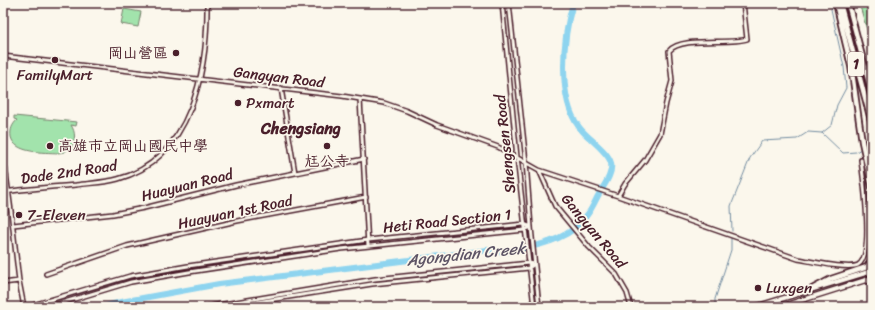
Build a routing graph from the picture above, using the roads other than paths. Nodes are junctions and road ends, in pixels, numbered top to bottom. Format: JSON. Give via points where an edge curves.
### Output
{"nodes":[{"id":1,"x":207,"y":3,"type":"edge"},
{"id":2,"x":502,"y":3,"type":"edge"},
{"id":3,"x":509,"y":3,"type":"edge"},
{"id":4,"x":744,"y":3,"type":"edge"},
{"id":5,"x":836,"y":3,"type":"edge"},
{"id":6,"x":840,"y":3,"type":"edge"},
{"id":7,"x":848,"y":3,"type":"edge"},
{"id":8,"x":855,"y":32,"type":"junction"},
{"id":9,"x":3,"y":56,"type":"edge"},
{"id":10,"x":199,"y":79,"type":"junction"},
{"id":11,"x":872,"y":84,"type":"edge"},
{"id":12,"x":281,"y":88,"type":"junction"},
{"id":13,"x":872,"y":94,"type":"edge"},
{"id":14,"x":360,"y":99,"type":"junction"},
{"id":15,"x":872,"y":124,"type":"edge"},
{"id":16,"x":3,"y":151,"type":"edge"},
{"id":17,"x":517,"y":158,"type":"junction"},
{"id":18,"x":364,"y":159,"type":"junction"},
{"id":19,"x":861,"y":160,"type":"dead end"},
{"id":20,"x":526,"y":162,"type":"junction"},
{"id":21,"x":539,"y":170,"type":"junction"},
{"id":22,"x":295,"y":173,"type":"junction"},
{"id":23,"x":872,"y":187,"type":"edge"},
{"id":24,"x":3,"y":192,"type":"edge"},
{"id":25,"x":9,"y":192,"type":"junction"},
{"id":26,"x":618,"y":196,"type":"junction"},
{"id":27,"x":366,"y":197,"type":"junction"},
{"id":28,"x":524,"y":224,"type":"junction"},
{"id":29,"x":13,"y":225,"type":"junction"},
{"id":30,"x":531,"y":227,"type":"junction"},
{"id":31,"x":525,"y":232,"type":"junction"},
{"id":32,"x":368,"y":240,"type":"junction"},
{"id":33,"x":368,"y":246,"type":"junction"},
{"id":34,"x":872,"y":259,"type":"edge"},
{"id":35,"x":528,"y":263,"type":"junction"},
{"id":36,"x":534,"y":264,"type":"junction"},
{"id":37,"x":529,"y":268,"type":"junction"},
{"id":38,"x":872,"y":271,"type":"edge"},
{"id":39,"x":46,"y":274,"type":"dead end"},
{"id":40,"x":866,"y":280,"type":"joint"},
{"id":41,"x":872,"y":280,"type":"edge"},
{"id":42,"x":19,"y":282,"type":"junction"},
{"id":43,"x":3,"y":284,"type":"edge"},
{"id":44,"x":812,"y":289,"type":"junction"},
{"id":45,"x":25,"y":307,"type":"edge"},
{"id":46,"x":48,"y":307,"type":"edge"},
{"id":47,"x":205,"y":307,"type":"edge"},
{"id":48,"x":225,"y":307,"type":"edge"},
{"id":49,"x":534,"y":307,"type":"edge"},
{"id":50,"x":539,"y":307,"type":"edge"},
{"id":51,"x":631,"y":307,"type":"edge"},
{"id":52,"x":755,"y":307,"type":"edge"},
{"id":53,"x":780,"y":307,"type":"edge"}],
"edges":[{"from":1,"to":10,"type":"street","name":"Dade 2nd Road","via":[[207,24]]},
{"from":2,"to":17,"type":"street","name":"Shengsen Road"},
{"from":3,"to":20,"type":"street","name":"Shengsen Road"},
{"from":4,"to":26,"type":"street","via":[[748,39],[678,45],[669,51],[672,81],[660,134],[645,160]]},
{"from":5,"to":23,"type":"highway","via":[[851,66],[862,142]]},
{"from":6,"to":15,"type":"highway","number":"1"},
{"from":7,"to":8,"type":"highway","number":"1"},
{"from":8,"to":11,"type":"highway"},
{"from":8,"to":13,"type":"highway","number":"1"},
{"from":9,"to":10,"type":"street","name":"Gangyan Road"},
{"from":10,"to":12,"type":"street","name":"Gangyan Road"},
{"from":10,"to":25,"type":"street","name":"Dade 2nd Road","via":[[188,116],[178,136],[148,166],[117,179]]},
{"from":12,"to":14,"type":"street","name":"Gangyan Road"},
{"from":12,"to":22,"type":"street"},
{"from":14,"to":17,"type":"street","name":"Gangyan Road","via":[[384,103],[407,111],[498,147]]},
{"from":14,"to":18,"type":"street"},
{"from":16,"to":25,"type":"street"},
{"from":17,"to":20,"type":"street","name":"Gangyan Road"},
{"from":17,"to":28,"type":"street","name":"Shengsen Road"},
{"from":18,"to":22,"type":"street","name":"Huayuan Road"},
{"from":18,"to":27,"type":"street"},
{"from":19,"to":26,"type":"street","name":"Gangyan Road","via":[[867,210],[866,253],[859,265],[852,267],[798,258]]},
{"from":20,"to":21,"type":"street","name":"Gangyan Road"},
{"from":20,"to":30,"type":"street","name":"Shengsen Road"},
{"from":21,"to":26,"type":"street","name":"Gangyan Road"},
{"from":21,"to":51,"type":"street","name":"Gangyan Road","via":[[555,206],[616,274],[627,293]]},
{"from":22,"to":29,"type":"street","name":"Huayuan Road","via":[[236,184],[113,214]]},
{"from":24,"to":25,"type":"street","name":"Dade 2nd Road"},
{"from":25,"to":29,"type":"street"},
{"from":27,"to":32,"type":"street"},
{"from":27,"to":39,"type":"street","name":"Huayuan 1st Road","via":[[237,221],[127,246]]},
{"from":28,"to":30,"type":"street","name":"Heti Road Section 1"},
{"from":28,"to":31,"type":"street","name":"Shengsen Road"},
{"from":28,"to":32,"type":"street","name":"Heti Road Section 1"},
{"from":29,"to":42,"type":"street"},
{"from":30,"to":31,"type":"street","name":"Heti Road Section 1"},
{"from":30,"to":36,"type":"street","name":"Shengsen Road"},
{"from":31,"to":33,"type":"street","name":"Heti Road Section 1"},
{"from":31,"to":35,"type":"street","name":"Shengsen Road"},
{"from":32,"to":33,"type":"street"},
{"from":32,"to":45,"type":"street","name":"Heti Road Section 1","via":[[130,276]]},
{"from":33,"to":46,"type":"street","name":"Heti Road Section 1","via":[[138,281]]},
{"from":34,"to":44,"type":"highway","via":[[867,267],[831,279]]},
{"from":35,"to":36,"type":"street"},
{"from":35,"to":37,"type":"street","name":"Shengsen Road"},
{"from":35,"to":47,"type":"street","via":[[374,279]]},
{"from":36,"to":37,"type":"street"},
{"from":36,"to":50,"type":"street","name":"Shengsen Road"},
{"from":37,"to":48,"type":"street","via":[[372,284]]},
{"from":37,"to":49,"type":"street","name":"Shengsen Road"},
{"from":38,"to":44,"type":"main road"},
{"from":40,"to":41,"type":"highway"},
{"from":40,"to":53,"type":"main road"},
{"from":42,"to":43,"type":"street"},
{"from":42,"to":45,"type":"street"},
{"from":44,"to":52,"type":"main road"}]}
